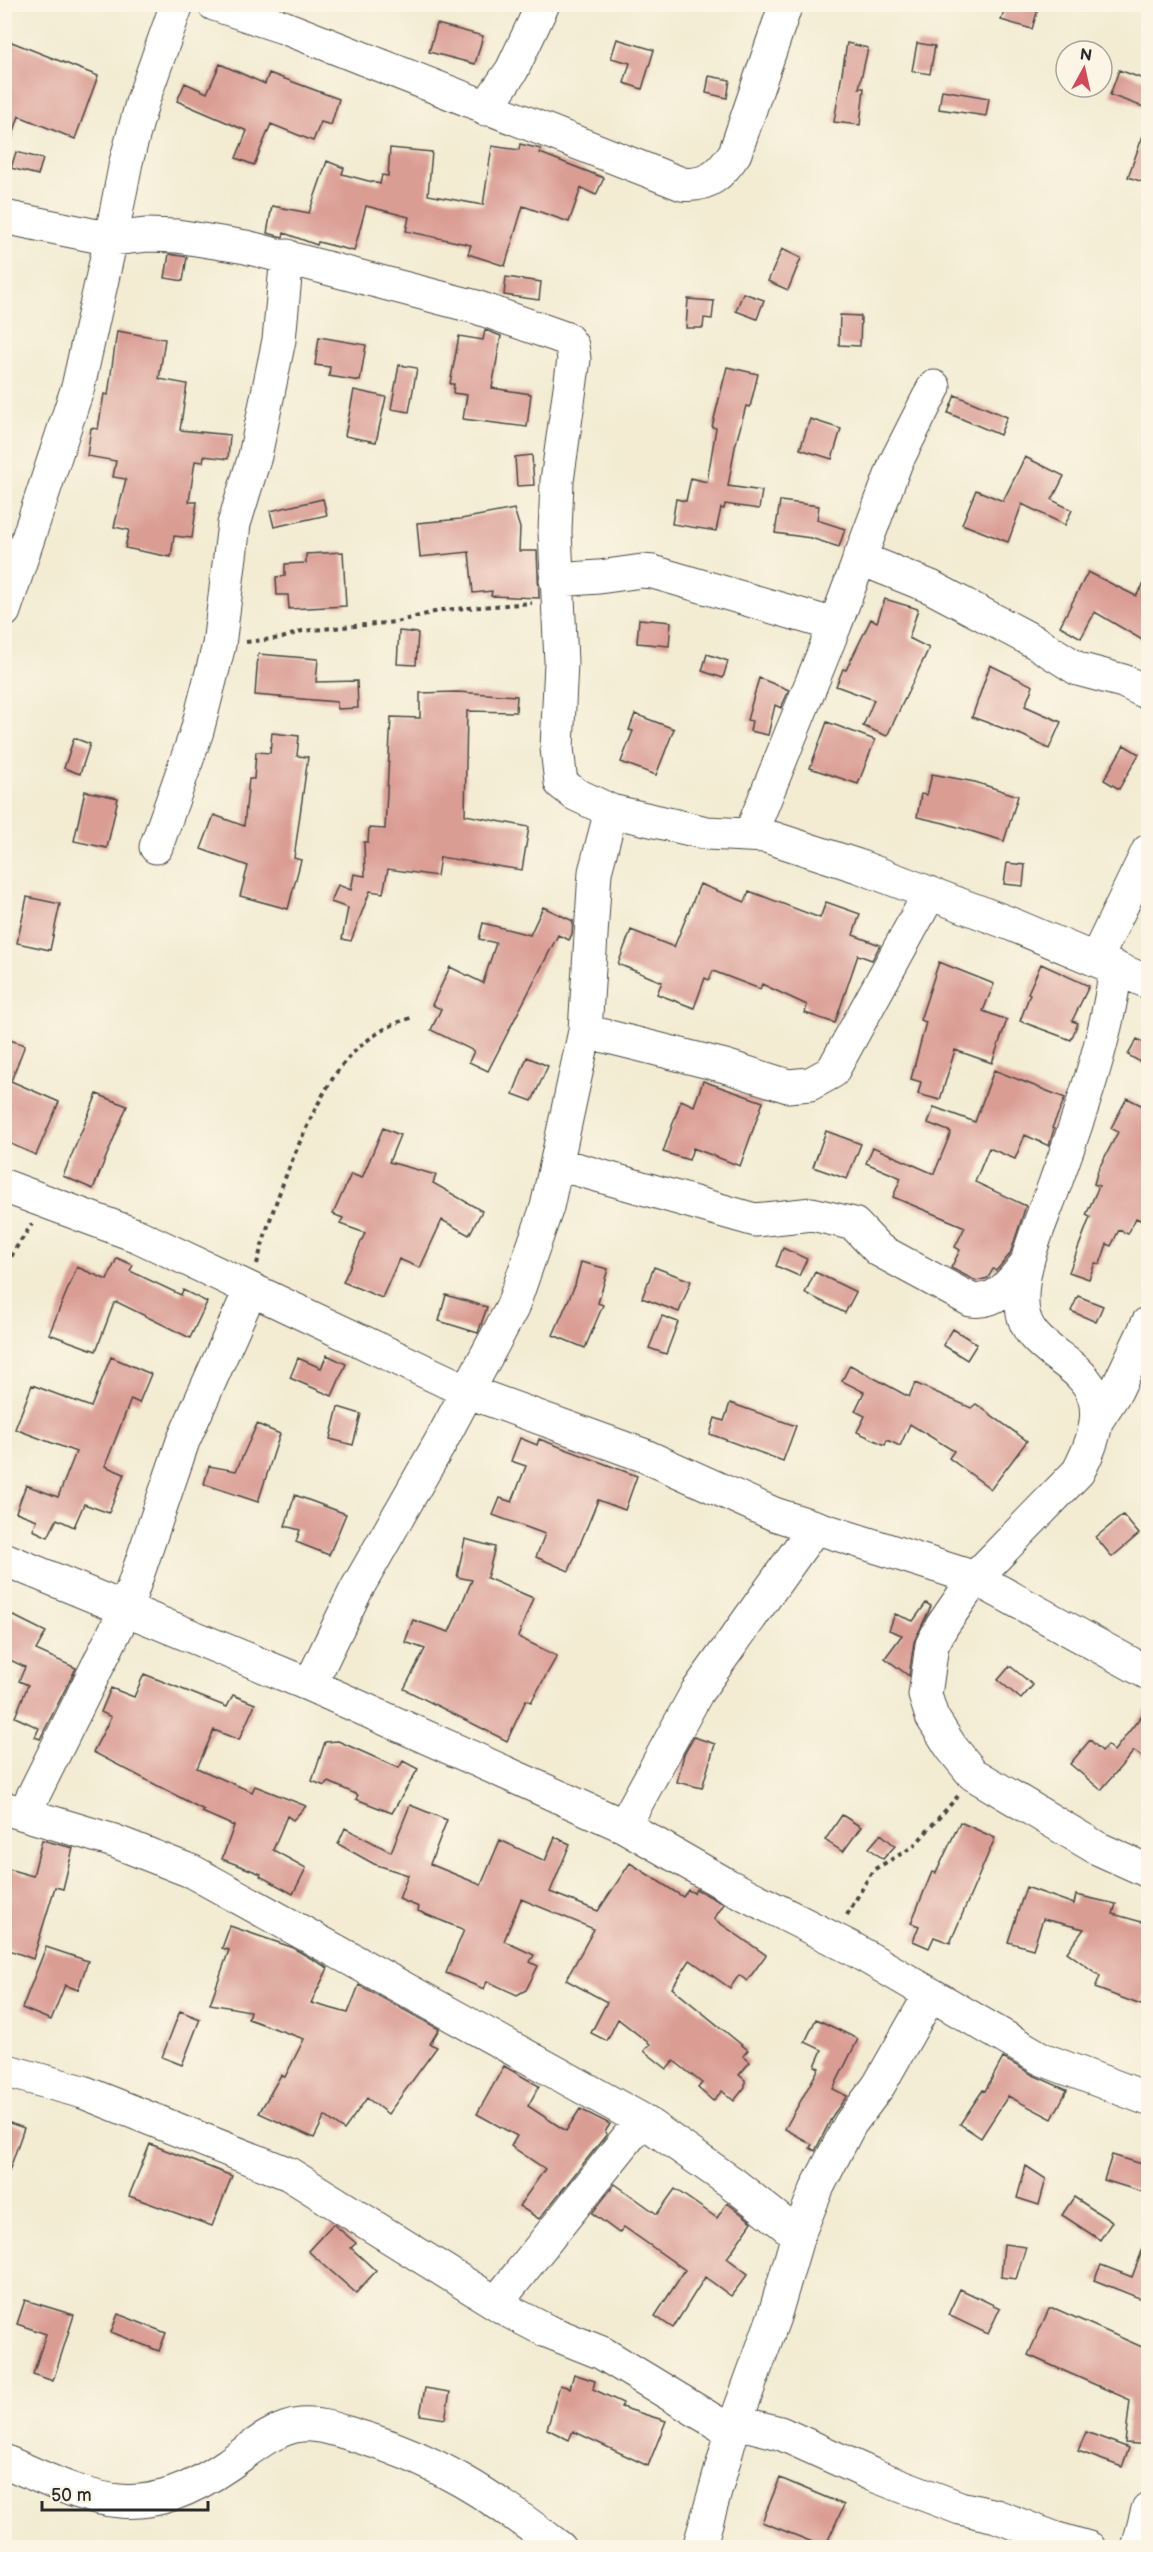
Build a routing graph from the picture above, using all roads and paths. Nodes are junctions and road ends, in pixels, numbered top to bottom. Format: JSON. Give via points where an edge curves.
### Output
{"nodes":[{"id":1,"x":177,"y":4,"type":"edge"},
{"id":2,"x":214,"y":4,"type":"edge"},
{"id":3,"x":543,"y":4,"type":"edge"},
{"id":4,"x":786,"y":4,"type":"edge"},
{"id":5,"x":288,"y":16,"type":"edge"},
{"id":6,"x":485,"y":109,"type":"junction"},
{"id":7,"x":4,"y":217,"type":"edge"},
{"id":8,"x":111,"y":239,"type":"junction"},
{"id":9,"x":287,"y":256,"type":"junction"},
{"id":10,"x":934,"y":387,"type":"dead end"},
{"id":11,"x":859,"y":558,"type":"junction"},
{"id":12,"x":557,"y":590,"type":"junction"},
{"id":13,"x":4,"y":611,"type":"edge"},
{"id":14,"x":835,"y":625,"type":"junction"},
{"id":15,"x":219,"y":645,"type":"junction"},
{"id":16,"x":1149,"y":693,"type":"edge"},
{"id":17,"x":611,"y":811,"type":"junction"},
{"id":18,"x":751,"y":833,"type":"junction"},
{"id":19,"x":156,"y":847,"type":"dead end"},
{"id":20,"x":1149,"y":851,"type":"edge"},
{"id":21,"x":930,"y":893,"type":"junction"},
{"id":22,"x":1106,"y":964,"type":"junction"},
{"id":23,"x":1149,"y":982,"type":"edge"},
{"id":24,"x":414,"y":1017,"type":"dead end"},
{"id":25,"x":585,"y":1031,"type":"junction"},
{"id":26,"x":558,"y":1164,"type":"junction"},
{"id":27,"x":4,"y":1186,"type":"edge"},
{"id":28,"x":46,"y":1202,"type":"junction"},
{"id":29,"x":1028,"y":1263,"type":"junction"},
{"id":30,"x":4,"y":1273,"type":"edge"},
{"id":31,"x":250,"y":1291,"type":"junction"},
{"id":32,"x":1149,"y":1323,"type":"edge"},
{"id":33,"x":469,"y":1392,"type":"junction"},
{"id":34,"x":1097,"y":1420,"type":"junction"},
{"id":35,"x":815,"y":1527,"type":"junction"},
{"id":36,"x":4,"y":1559,"type":"edge"},
{"id":37,"x":975,"y":1578,"type":"junction"},
{"id":38,"x":125,"y":1611,"type":"junction"},
{"id":39,"x":1149,"y":1673,"type":"edge"},
{"id":40,"x":310,"y":1685,"type":"junction"},
{"id":41,"x":973,"y":1774,"type":"junction"},
{"id":42,"x":14,"y":1811,"type":"edge"},
{"id":43,"x":624,"y":1826,"type":"junction"},
{"id":44,"x":1149,"y":1871,"type":"edge"},
{"id":45,"x":829,"y":1936,"type":"junction"},
{"id":46,"x":930,"y":1995,"type":"junction"},
{"id":47,"x":4,"y":2070,"type":"edge"},
{"id":48,"x":1149,"y":2099,"type":"edge"},
{"id":49,"x":642,"y":2120,"type":"junction"},
{"id":50,"x":798,"y":2235,"type":"junction"},
{"id":51,"x":497,"y":2302,"type":"junction"},
{"id":52,"x":734,"y":2427,"type":"junction"},
{"id":53,"x":4,"y":2461,"type":"edge"},
{"id":54,"x":1149,"y":2509,"type":"edge"},
{"id":55,"x":560,"y":2547,"type":"edge"},
{"id":56,"x":699,"y":2547,"type":"edge"},
{"id":57,"x":1089,"y":2547,"type":"edge"},
{"id":58,"x":1138,"y":2547,"type":"edge"}],
"edges":[{"from":1,"to":8,"type":"street","via":[[142,103]]},
{"from":2,"to":5,"type":"street"},
{"from":3,"to":6,"type":"street","via":[[512,70]]},
{"from":4,"to":6,"type":"street","via":[[735,153],[723,171],[701,184],[682,184]]},
{"from":5,"to":6,"type":"street"},
{"from":7,"to":8,"type":"street"},
{"from":8,"to":9,"type":"street","via":[[177,236]]},
{"from":8,"to":13,"type":"street","via":[[78,387]]},
{"from":9,"to":12,"type":"street","via":[[476,307],[567,339],[574,359],[557,481]]},
{"from":9,"to":15,"type":"street","via":[[279,340],[255,456],[234,524]]},
{"from":10,"to":11,"type":"street","via":[[896,462]]},
{"from":11,"to":14,"type":"street"},
{"from":11,"to":16,"type":"street","via":[[931,587],[1078,669],[1123,681]]},
{"from":12,"to":14,"type":"street","via":[[642,570]]},
{"from":12,"to":15,"type":"path","via":[[396,622],[302,631],[282,638]]},
{"from":12,"to":17,"type":"street","via":[[561,662],[557,748],[561,783]]},
{"from":14,"to":18,"type":"street"},
{"from":15,"to":19,"type":"street","via":[[197,731]]},
{"from":17,"to":18,"type":"street","via":[[707,832]]},
{"from":17,"to":25,"type":"street","via":[[595,872]]},
{"from":18,"to":21,"type":"street"},
{"from":20,"to":22,"type":"street"},
{"from":21,"to":22,"type":"street"},
{"from":21,"to":25,"type":"street","via":[[832,1072],[810,1084],[788,1086]]},
{"from":22,"to":23,"type":"street"},
{"from":22,"to":29,"type":"street","via":[[1109,1017],[1091,1083]]},
{"from":24,"to":31,"type":"path","via":[[390,1024],[375,1035],[349,1057],[333,1078],[313,1115],[273,1212]]},
{"from":25,"to":26,"type":"street"},
{"from":26,"to":29,"type":"street","via":[[755,1221],[812,1214],[846,1221],[862,1230],[879,1250],[970,1300],[992,1299]]},
{"from":26,"to":33,"type":"street","via":[[512,1308]]},
{"from":27,"to":28,"type":"street"},
{"from":28,"to":30,"type":"path"},
{"from":28,"to":31,"type":"street","via":[[138,1236]]},
{"from":29,"to":34,"type":"street","via":[[1022,1302],[1025,1320],[1045,1345],[1083,1376],[1094,1394]]},
{"from":31,"to":33,"type":"street"},
{"from":31,"to":38,"type":"street","via":[[183,1441]]},
{"from":32,"to":34,"type":"street","via":[[1116,1391]]},
{"from":33,"to":35,"type":"street","via":[[643,1455],[774,1514]]},
{"from":33,"to":40,"type":"street","via":[[356,1590]]},
{"from":34,"to":37,"type":"street","via":[[1078,1472]]},
{"from":35,"to":37,"type":"street"},
{"from":35,"to":43,"type":"street","via":[[697,1692]]},
{"from":36,"to":38,"type":"street"},
{"from":37,"to":39,"type":"street"},
{"from":37,"to":41,"type":"street","via":[[932,1645],[925,1695],[932,1717]]},
{"from":38,"to":40,"type":"street"},
{"from":38,"to":42,"type":"street"},
{"from":40,"to":43,"type":"street"},
{"from":41,"to":44,"type":"street","via":[[1096,1848]]},
{"from":41,"to":45,"type":"path","via":[[919,1842],[873,1870],[846,1918]]},
{"from":42,"to":49,"type":"street","via":[[114,1841],[193,1872]]},
{"from":43,"to":45,"type":"street","via":[[727,1885]]},
{"from":45,"to":46,"type":"street"},
{"from":46,"to":48,"type":"street","via":[[1042,2059]]},
{"from":46,"to":50,"type":"street","via":[[879,2085],[850,2124]]},
{"from":47,"to":51,"type":"street","via":[[92,2095],[289,2174]]},
{"from":49,"to":50,"type":"street"},
{"from":49,"to":51,"type":"street"},
{"from":50,"to":52,"type":"street","via":[[774,2317]]},
{"from":51,"to":52,"type":"street","via":[[547,2331],[602,2353]]},
{"from":52,"to":56,"type":"street"},
{"from":52,"to":57,"type":"street","via":[[780,2433],[960,2508]]},
{"from":53,"to":55,"type":"street","via":[[101,2500],[131,2503],[169,2497],[217,2473],[283,2430],[317,2425],[384,2444],[430,2463],[494,2498]]},
{"from":54,"to":58,"type":"street"}]}
